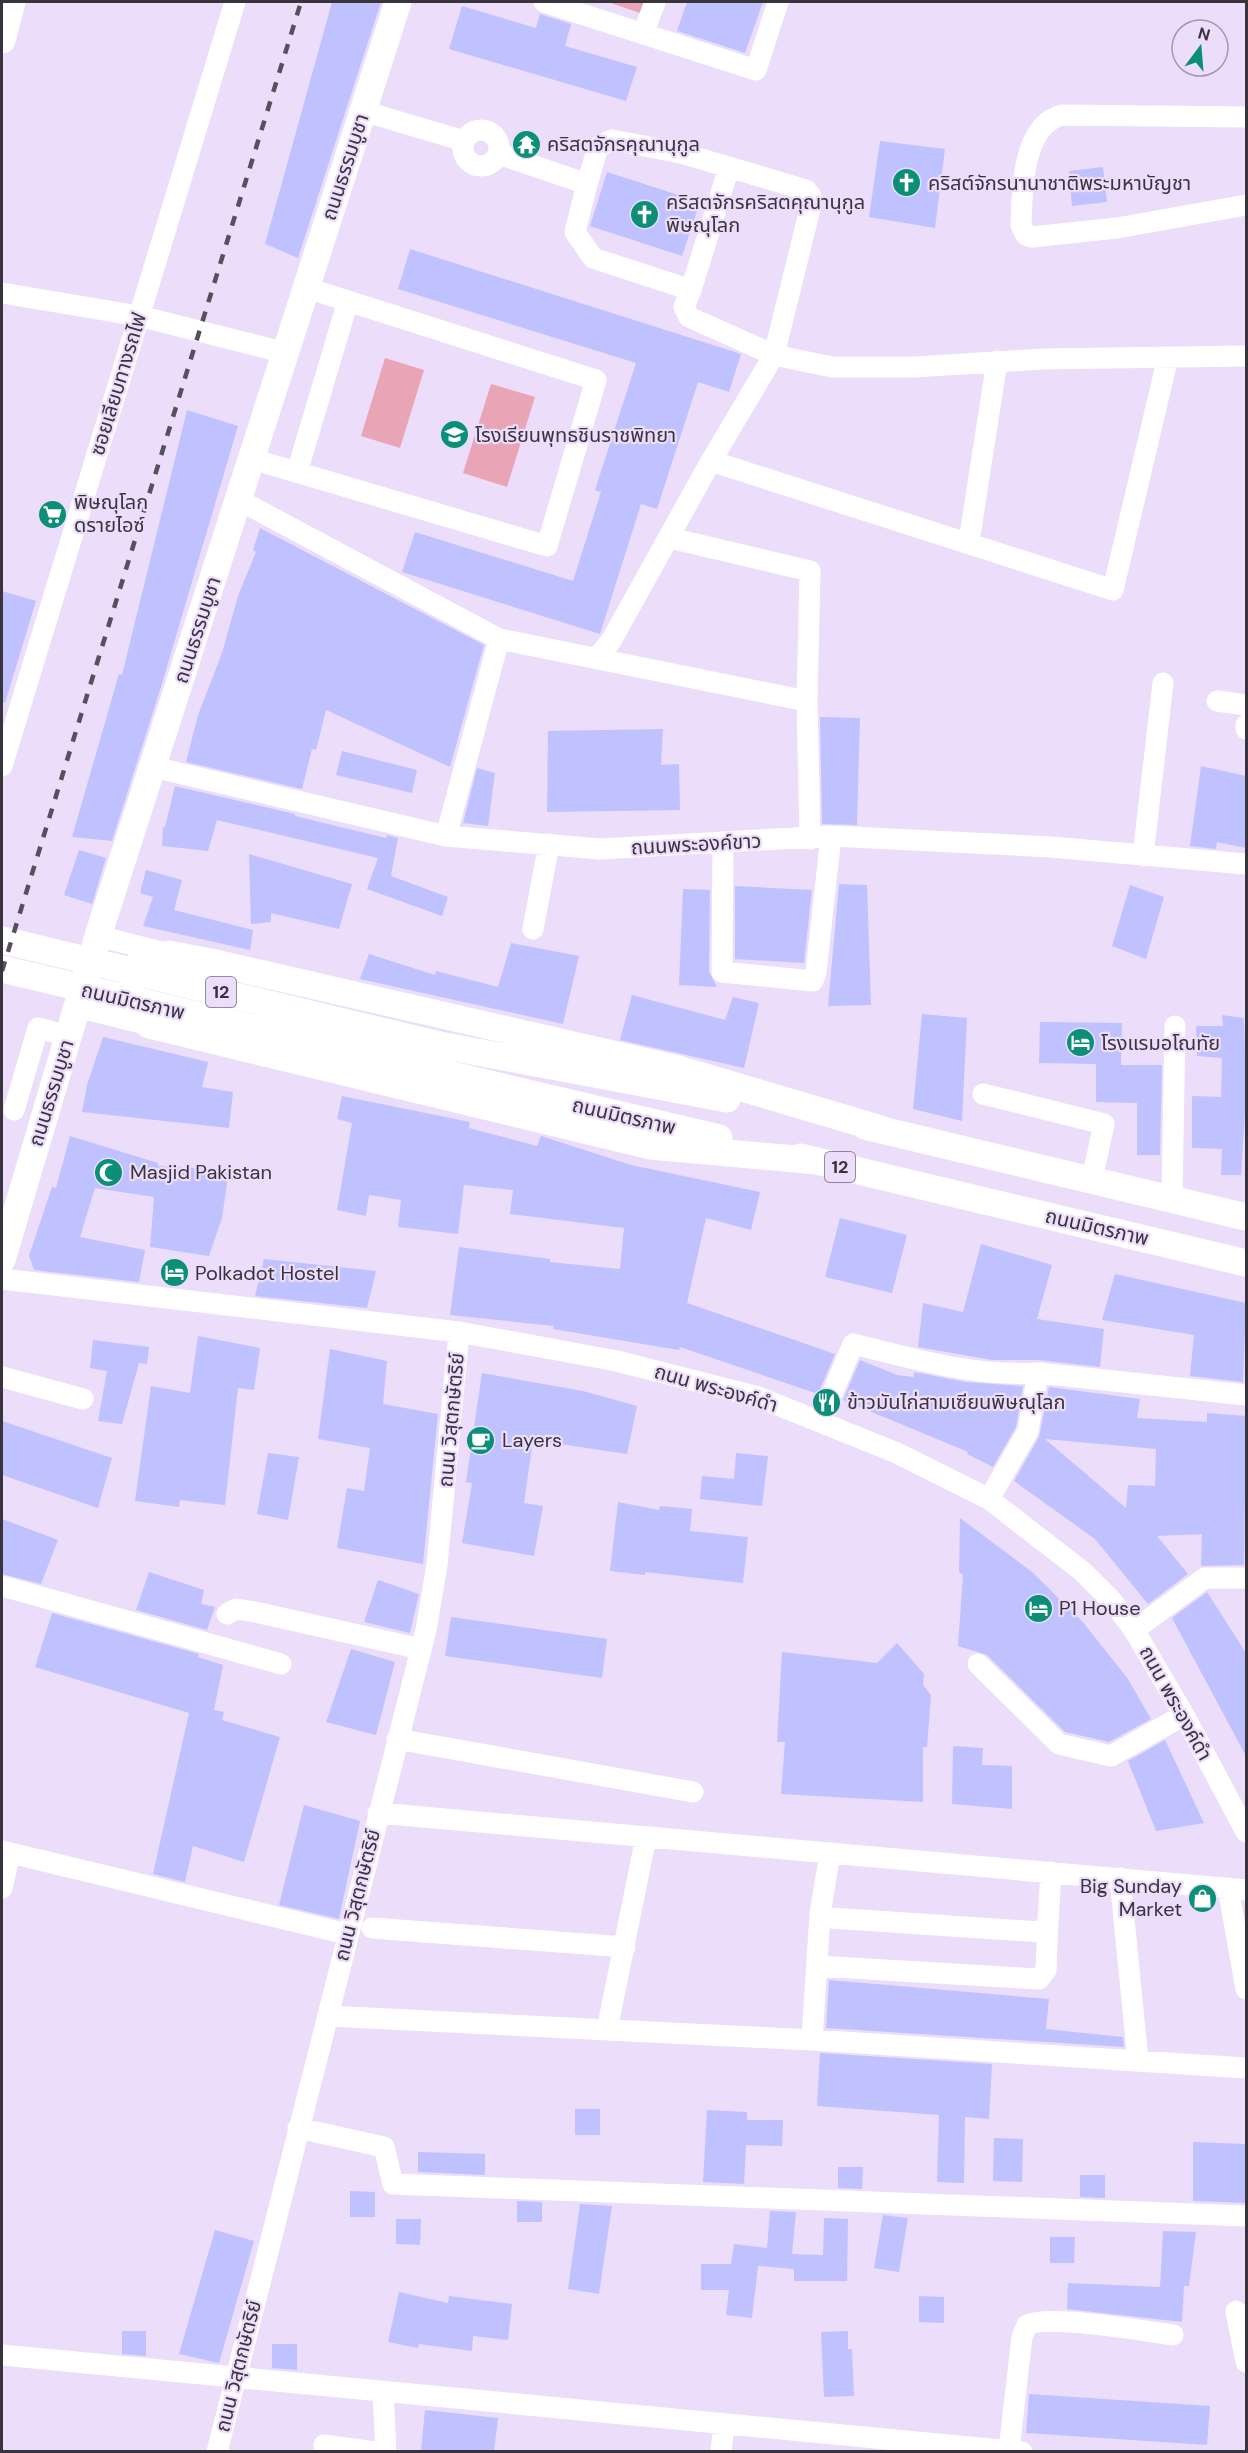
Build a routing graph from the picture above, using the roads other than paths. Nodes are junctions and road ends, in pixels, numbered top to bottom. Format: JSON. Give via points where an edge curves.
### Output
{"nodes":[{"id":1,"x":12,"y":2,"type":"edge"},
{"id":2,"x":235,"y":2,"type":"edge"},
{"id":3,"x":398,"y":2,"type":"edge"},
{"id":4,"x":544,"y":2,"type":"edge"},
{"id":5,"x":655,"y":2,"type":"edge"},
{"id":6,"x":778,"y":2,"type":"edge"},
{"id":7,"x":643,"y":34,"type":"junction"},
{"id":8,"x":2,"y":40,"type":"edge"},
{"id":9,"x":363,"y":111,"type":"junction"},
{"id":10,"x":1246,"y":117,"type":"edge"},
{"id":11,"x":729,"y":167,"type":"junction"},
{"id":12,"x":587,"y":184,"type":"junction"},
{"id":13,"x":1246,"y":205,"type":"edge"},
{"id":14,"x":307,"y":288,"type":"junction"},
{"id":15,"x":691,"y":290,"type":"junction"},
{"id":16,"x":2,"y":293,"type":"edge"},
{"id":17,"x":348,"y":301,"type":"junction"},
{"id":18,"x":139,"y":316,"type":"junction"},
{"id":19,"x":286,"y":353,"type":"junction"},
{"id":20,"x":774,"y":354,"type":"junction"},
{"id":21,"x":1246,"y":356,"type":"edge"},
{"id":22,"x":1167,"y":357,"type":"junction"},
{"id":23,"x":997,"y":361,"type":"junction"},
{"id":24,"x":252,"y":459,"type":"junction"},
{"id":25,"x":711,"y":461,"type":"junction"},
{"id":26,"x":297,"y":472,"type":"junction"},
{"id":27,"x":239,"y":500,"type":"junction"},
{"id":28,"x":670,"y":538,"type":"junction"},
{"id":29,"x":969,"y":542,"type":"junction"},
{"id":30,"x":499,"y":639,"type":"junction"},
{"id":31,"x":596,"y":659,"type":"junction"},
{"id":32,"x":1163,"y":682,"type":"dead end"},
{"id":33,"x":807,"y":701,"type":"junction"},
{"id":34,"x":1217,"y":701,"type":"dead end"},
{"id":35,"x":1246,"y":705,"type":"edge"},
{"id":36,"x":2,"y":766,"type":"edge"},
{"id":37,"x":153,"y":766,"type":"junction"},
{"id":38,"x":446,"y":836,"type":"junction"},
{"id":39,"x":831,"y":836,"type":"junction"},
{"id":40,"x":810,"y":839,"type":"junction"},
{"id":41,"x":723,"y":842,"type":"junction"},
{"id":42,"x":549,"y":844,"type":"junction"},
{"id":43,"x":1143,"y":856,"type":"junction"},
{"id":44,"x":1246,"y":864,"type":"edge"},
{"id":45,"x":534,"y":929,"type":"dead end"},
{"id":46,"x":98,"y":936,"type":"junction"},
{"id":47,"x":2,"y":940,"type":"edge"},
{"id":48,"x":169,"y":954,"type":"junction"},
{"id":49,"x":2,"y":969,"type":"edge"},
{"id":50,"x":77,"y":1007,"type":"junction"},
{"id":51,"x":148,"y":1025,"type":"junction"},
{"id":52,"x":1175,"y":1026,"type":"dead end"},
{"id":53,"x":68,"y":1036,"type":"junction"},
{"id":54,"x":984,"y":1094,"type":"dead end"},
{"id":55,"x":14,"y":1110,"type":"dead end"},
{"id":56,"x":881,"y":1129,"type":"junction"},
{"id":57,"x":817,"y":1161,"type":"junction"},
{"id":58,"x":1092,"y":1179,"type":"junction"},
{"id":59,"x":1173,"y":1199,"type":"junction"},
{"id":60,"x":1246,"y":1217,"type":"edge"},
{"id":61,"x":2,"y":1260,"type":"edge"},
{"id":62,"x":1246,"y":1263,"type":"edge"},
{"id":63,"x":2,"y":1280,"type":"edge"},
{"id":64,"x":459,"y":1332,"type":"junction"},
{"id":65,"x":1038,"y":1373,"type":"junction"},
{"id":66,"x":2,"y":1377,"type":"edge"},
{"id":67,"x":1246,"y":1395,"type":"edge"},
{"id":68,"x":83,"y":1399,"type":"dead end"},
{"id":69,"x":821,"y":1420,"type":"junction"},
{"id":70,"x":989,"y":1499,"type":"junction"},
{"id":71,"x":1246,"y":1578,"type":"edge"},
{"id":72,"x":2,"y":1586,"type":"edge"},
{"id":73,"x":227,"y":1614,"type":"dead end"},
{"id":74,"x":1134,"y":1630,"type":"junction"},
{"id":75,"x":421,"y":1649,"type":"junction"},
{"id":76,"x":281,"y":1664,"type":"dead end"},
{"id":77,"x":978,"y":1664,"type":"dead end"},
{"id":78,"x":1184,"y":1715,"type":"junction"},
{"id":79,"x":397,"y":1739,"type":"junction"},
{"id":80,"x":693,"y":1792,"type":"dead end"},
{"id":81,"x":378,"y":1813,"type":"junction"},
{"id":82,"x":1246,"y":1832,"type":"edge"},
{"id":83,"x":646,"y":1837,"type":"junction"},
{"id":84,"x":6,"y":1852,"type":"edge"},
{"id":85,"x":830,"y":1853,"type":"junction"},
{"id":86,"x":1051,"y":1872,"type":"junction"},
{"id":87,"x":1120,"y":1878,"type":"junction"},
{"id":88,"x":2,"y":1888,"type":"edge"},
{"id":89,"x":1237,"y":1889,"type":"edge"},
{"id":90,"x":820,"y":1914,"type":"junction"},
{"id":91,"x":1048,"y":1922,"type":"junction"},
{"id":92,"x":372,"y":1928,"type":"dead end"},
{"id":93,"x":347,"y":1934,"type":"junction"},
{"id":94,"x":626,"y":1947,"type":"junction"},
{"id":95,"x":816,"y":1966,"type":"junction"},
{"id":96,"x":1246,"y":1989,"type":"edge"},
{"id":97,"x":328,"y":2016,"type":"junction"},
{"id":98,"x":607,"y":2030,"type":"junction"},
{"id":99,"x":812,"y":2040,"type":"junction"},
{"id":100,"x":1138,"y":2061,"type":"junction"},
{"id":101,"x":1246,"y":2068,"type":"edge"},
{"id":102,"x":298,"y":2128,"type":"junction"},
{"id":103,"x":1246,"y":2216,"type":"edge"},
{"id":104,"x":1236,"y":2311,"type":"dead end"},
{"id":105,"x":1173,"y":2335,"type":"dead end"},
{"id":106,"x":2,"y":2355,"type":"edge"},
{"id":107,"x":1246,"y":2362,"type":"edge"},
{"id":108,"x":235,"y":2378,"type":"junction"},
{"id":109,"x":383,"y":2392,"type":"junction"},
{"id":110,"x":724,"y":2425,"type":"junction"},
{"id":111,"x":324,"y":2445,"type":"dead end"},
{"id":112,"x":217,"y":2451,"type":"edge"},
{"id":113,"x":375,"y":2451,"type":"edge"},
{"id":114,"x":386,"y":2451,"type":"edge"},
{"id":115,"x":721,"y":2451,"type":"edge"},
{"id":116,"x":1015,"y":2451,"type":"edge"}],
"edges":[{"from":1,"to":8,"type":"main road"},
{"from":2,"to":18,"type":"street","name":"ซอยเลียบทางรถไฟ"},
{"from":3,"to":9,"type":"main road","name":"ถนนธรรมบูชา"},
{"from":4,"to":7,"type":"street"},
{"from":5,"to":7,"type":"street"},
{"from":6,"to":7,"type":"street","via":[[756,70]]},
{"from":9,"to":12,"type":"street","via":[[464,141],[465,156],[475,165],[489,165],[499,154]]},
{"from":9,"to":14,"type":"main road","name":"ถนนธรรมบูชา"},
{"from":10,"to":13,"type":"street","via":[[1053,117],[1027,153],[1021,225],[1022,231],[1032,237],[1117,228]]},
{"from":11,"to":12,"type":"street","via":[[612,140],[598,147]]},
{"from":11,"to":15,"type":"street"},
{"from":11,"to":20,"type":"street","via":[[800,187],[811,196]]},
{"from":12,"to":15,"type":"street","via":[[576,232],[593,258]]},
{"from":14,"to":17,"type":"street"},
{"from":14,"to":19,"type":"main road","name":"ถนนธรรมบูชา"},
{"from":15,"to":20,"type":"street","via":[[684,307],[689,317]]},
{"from":16,"to":18,"type":"street"},
{"from":17,"to":26,"type":"street"},
{"from":17,"to":26,"type":"street","via":[[596,380],[547,546]]},
{"from":18,"to":19,"type":"street"},
{"from":18,"to":36,"type":"street","name":"ซอยเลียบทางรถไฟ"},
{"from":19,"to":24,"type":"main road","name":"ถนนธรรมบูชา"},
{"from":20,"to":23,"type":"street","via":[[832,367]]},
{"from":20,"to":25,"type":"street"},
{"from":21,"to":22,"type":"street"},
{"from":22,"to":23,"type":"street"},
{"from":22,"to":29,"type":"street","via":[[1113,590]]},
{"from":23,"to":29,"type":"street"},
{"from":24,"to":26,"type":"street"},
{"from":24,"to":27,"type":"main road","name":"ถนนธรรมบูชา"},
{"from":25,"to":28,"type":"street"},
{"from":25,"to":29,"type":"street"},
{"from":27,"to":30,"type":"street"},
{"from":27,"to":37,"type":"main road","name":"ถนนธรรมบูชา"},
{"from":28,"to":31,"type":"street","via":[[611,641]]},
{"from":28,"to":33,"type":"street","via":[[810,571]]},
{"from":30,"to":31,"type":"street"},
{"from":30,"to":38,"type":"street"},
{"from":31,"to":33,"type":"street"},
{"from":32,"to":43,"type":"street"},
{"from":33,"to":40,"type":"street"},
{"from":34,"to":35,"type":"street"},
{"from":37,"to":38,"type":"street","name":"ถนนพระองค์ขาว"},
{"from":37,"to":46,"type":"main road","name":"ถนนธรรมบูชา"},
{"from":38,"to":42,"type":"street","name":"ถนนพระองค์ขาว"},
{"from":39,"to":40,"type":"street","name":"ถนนพระองค์ขาว"},
{"from":39,"to":41,"type":"street","via":[[813,981],[722,972]]},
{"from":39,"to":43,"type":"street","name":"ถนนพระองค์ขาว","via":[[1051,846]]},
{"from":40,"to":41,"type":"street","name":"ถนนพระองค์ขาว"},
{"from":41,"to":42,"type":"street","name":"ถนนพระองค์ขาว","via":[[600,849]]},
{"from":42,"to":45,"type":"street"},
{"from":43,"to":44,"type":"street","name":"ถนนพระองค์ขาว"},
{"from":46,"to":48,"type":"street"},
{"from":46,"to":50,"type":"main road","name":"ถนนธรรมบูชา"},
{"from":47,"to":56,"type":"main road","name":"ถนนมิตรภาพ","number":"12","via":[[440,1045]]},
{"from":48,"to":51,"type":"main road","via":[[137,966],[128,1001]]},
{"from":48,"to":56,"type":"main road","via":[[678,1069]]},
{"from":49,"to":57,"type":"main road","name":"ถนนมิตรภาพ","number":"12"},
{"from":50,"to":51,"type":"street"},
{"from":50,"to":53,"type":"main road","name":"ถนนธรรมบูชา"},
{"from":51,"to":57,"type":"main road","via":[[650,1146]]},
{"from":52,"to":59,"type":"street"},
{"from":53,"to":55,"type":"street","via":[[38,1028]]},
{"from":53,"to":61,"type":"main road","name":"ถนนธรรมบูชา"},
{"from":54,"to":58,"type":"street","via":[[1104,1124]]},
{"from":56,"to":58,"type":"main road","name":"ถนนมิตรภาพ","number":"12"},
{"from":57,"to":62,"type":"main road","name":"ถนนมิตรภาพ","number":"12"},
{"from":58,"to":59,"type":"main road","name":"ถนนมิตรภาพ","number":"12"},
{"from":59,"to":60,"type":"main road","name":"ถนนมิตรภาพ","number":"12"},
{"from":63,"to":64,"type":"street","name":"ถนน พระองค์ดำ"},
{"from":64,"to":69,"type":"street","name":"ถนน พระองค์ดำ","via":[[617,1361],[758,1397]]},
{"from":64,"to":75,"type":"street","name":"ถนน วิสุตกษัตริย์","via":[[437,1565]]},
{"from":65,"to":67,"type":"street"},
{"from":65,"to":69,"type":"street","via":[[1004,1375],[957,1370],[853,1344]]},
{"from":65,"to":70,"type":"street","via":[[1028,1431]]},
{"from":66,"to":68,"type":"street"},
{"from":69,"to":70,"type":"street","name":"ถนน พระองค์ดำ"},
{"from":70,"to":74,"type":"street","name":"ถนน พระองค์ดำ","via":[[1082,1571]]},
{"from":71,"to":74,"type":"street","via":[[1205,1578]]},
{"from":72,"to":76,"type":"street"},
{"from":73,"to":75,"type":"street","via":[[236,1609],[255,1612]]},
{"from":74,"to":78,"type":"street","name":"ถนน พระองค์ดำ"},
{"from":75,"to":79,"type":"street","name":"ถนน วิสุตกษัตริย์"},
{"from":77,"to":78,"type":"street","via":[[1059,1744],[1111,1756]]},
{"from":78,"to":82,"type":"street","name":"ถนน พระองค์ดำ"},
{"from":79,"to":80,"type":"street"},
{"from":79,"to":81,"type":"street","name":"ถนน วิสุตกษัตริย์"},
{"from":81,"to":83,"type":"street"},
{"from":81,"to":93,"type":"street","name":"ถนน วิสุตกษัตริย์"},
{"from":83,"to":85,"type":"street"},
{"from":83,"to":94,"type":"street"},
{"from":84,"to":88,"type":"street"},
{"from":84,"to":93,"type":"street"},
{"from":85,"to":86,"type":"street"},
{"from":85,"to":90,"type":"street"},
{"from":86,"to":87,"type":"street"},
{"from":86,"to":91,"type":"street"},
{"from":87,"to":89,"type":"street"},
{"from":87,"to":100,"type":"street"},
{"from":89,"to":96,"type":"street"},
{"from":90,"to":91,"type":"street","via":[[831,1918],[1035,1932],[1042,1932]]},
{"from":90,"to":95,"type":"street"},
{"from":91,"to":95,"type":"street","via":[[1046,1970],[1039,1979]]},
{"from":92,"to":94,"type":"street"},
{"from":93,"to":97,"type":"street","name":"ถนน วิสุตกษัตริย์"},
{"from":94,"to":98,"type":"street"},
{"from":95,"to":99,"type":"street"},
{"from":97,"to":98,"type":"street"},
{"from":97,"to":102,"type":"street","name":"ถนน วิสุตกษัตริย์"},
{"from":98,"to":99,"type":"street"},
{"from":99,"to":100,"type":"street"},
{"from":100,"to":101,"type":"street"},
{"from":102,"to":103,"type":"street","via":[[384,2147],[393,2184]]},
{"from":102,"to":108,"type":"street","name":"ถนน วิสุตกษัตริย์"},
{"from":104,"to":107,"type":"street"},
{"from":105,"to":116,"type":"street","via":[[1056,2321],[1027,2325],[1022,2337]]},
{"from":106,"to":108,"type":"street"},
{"from":108,"to":109,"type":"street"},
{"from":108,"to":112,"type":"street","name":"ถนน วิสุตกษัตริย์"},
{"from":109,"to":110,"type":"street"},
{"from":109,"to":114,"type":"street"},
{"from":110,"to":115,"type":"street"},
{"from":110,"to":116,"type":"street"},
{"from":111,"to":113,"type":"street"}]}
